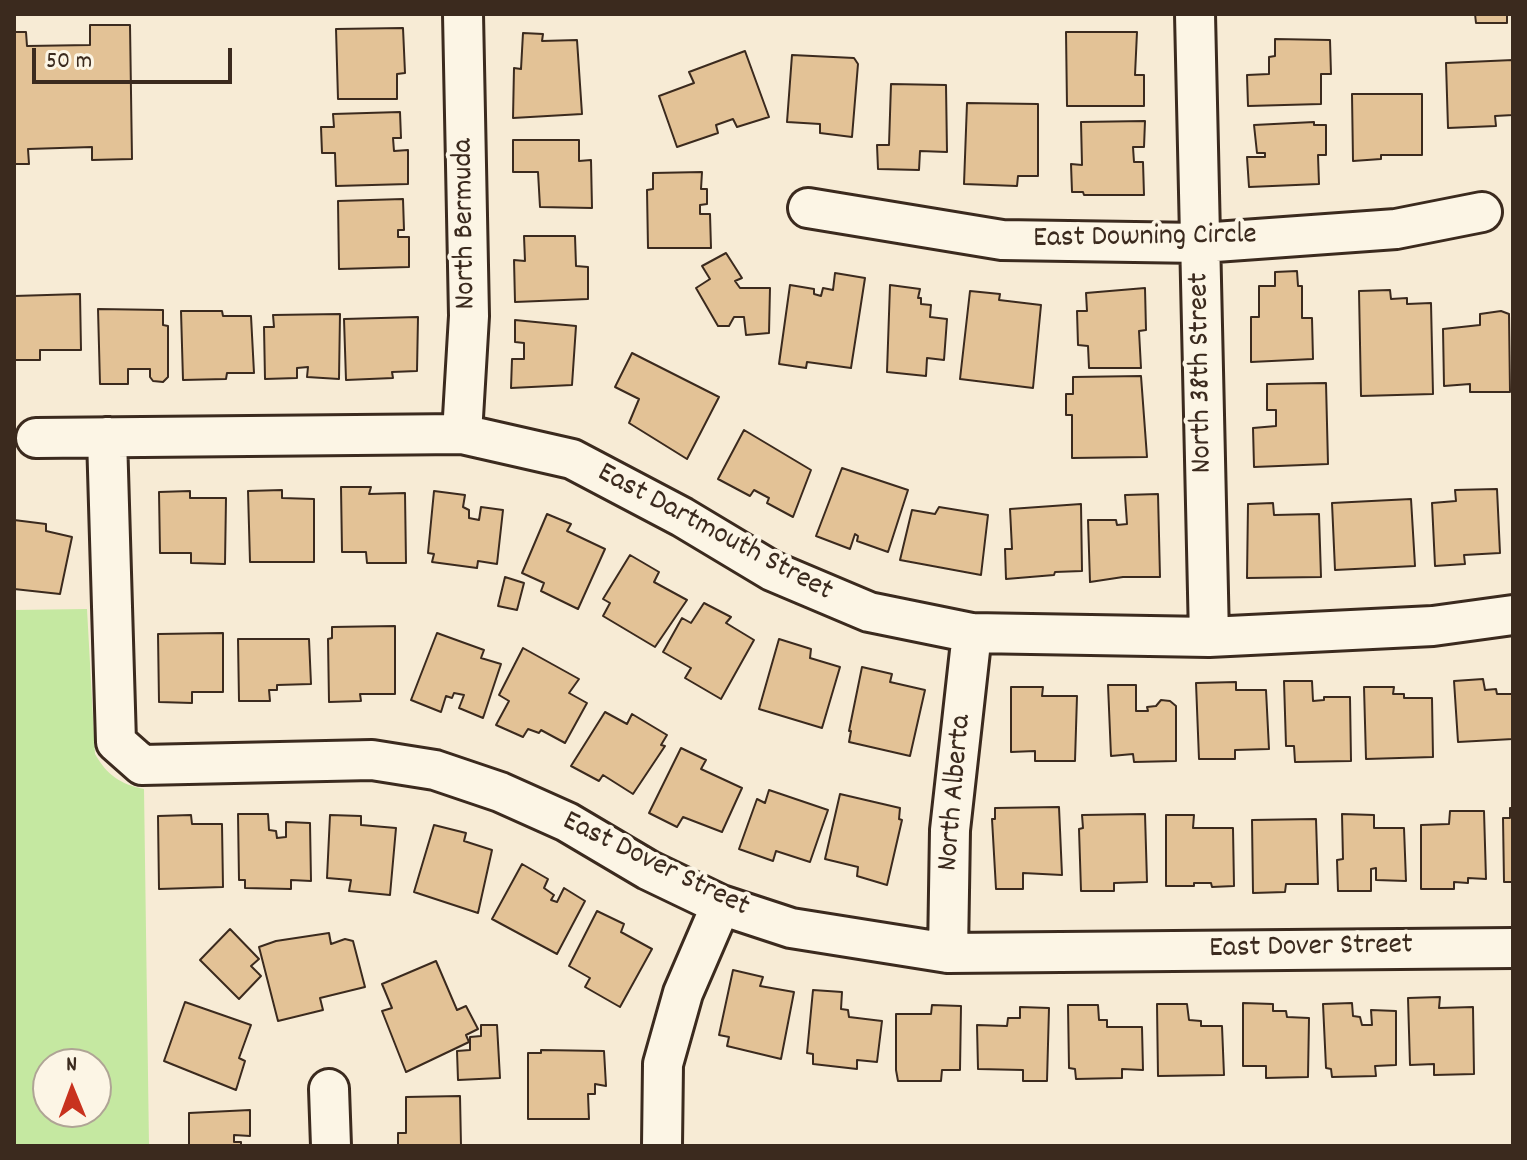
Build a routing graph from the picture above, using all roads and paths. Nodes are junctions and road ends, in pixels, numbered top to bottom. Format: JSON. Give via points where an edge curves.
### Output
{"nodes":[{"id":1,"x":463,"y":14,"type":"edge"},
{"id":2,"x":1195,"y":14,"type":"edge"},
{"id":3,"x":808,"y":208,"type":"dead end"},
{"id":4,"x":1482,"y":212,"type":"dead end"},
{"id":5,"x":1201,"y":243,"type":"junction"},
{"id":6,"x":462,"y":434,"type":"junction"},
{"id":7,"x":107,"y":437,"type":"junction"},
{"id":8,"x":36,"y":438,"type":"dead end"},
{"id":9,"x":1513,"y":615,"type":"edge"},
{"id":10,"x":972,"y":633,"type":"junction"},
{"id":11,"x":1209,"y":637,"type":"junction"},
{"id":12,"x":721,"y":905,"type":"junction"},
{"id":13,"x":1513,"y":948,"type":"edge"},
{"id":14,"x":948,"y":953,"type":"junction"},
{"id":15,"x":329,"y":1089,"type":"dead end"},
{"id":16,"x":331,"y":1146,"type":"edge"},
{"id":17,"x":662,"y":1146,"type":"edge"}],
"edges":[{"from":1,"to":6,"type":"street","name":"North Bermuda","via":[[469,316]]},
{"from":2,"to":5,"type":"street","name":"North 38th Street"},
{"from":3,"to":5,"type":"street","name":"East Downing Circle","via":[[1002,240]]},
{"from":4,"to":5,"type":"street","name":"East Downing Circle","via":[[1396,229]]},
{"from":5,"to":11,"type":"street","name":"North 38th Street"},
{"from":6,"to":7,"type":"street","name":"East Dartmouth Street"},
{"from":6,"to":10,"type":"street","name":"East Dartmouth Street","via":[[572,459],[772,571],[869,612]]},
{"from":7,"to":8,"type":"street","name":"East Dartmouth Street"},
{"from":7,"to":12,"type":"street","name":"East Dover Street","via":[[116,742],[142,765],[372,760],[435,770],[567,822]]},
{"from":9,"to":11,"type":"street","name":"East Dartmouth Street","via":[[1433,626]]},
{"from":10,"to":11,"type":"street","name":"East Dartmouth Street"},
{"from":10,"to":14,"type":"street","name":"North Alberta","via":[[950,830]]},
{"from":12,"to":14,"type":"street","name":"East Dover Street","via":[[791,928]]},
{"from":12,"to":17,"type":"street","via":[[683,993],[663,1064]]},
{"from":13,"to":14,"type":"street","name":"East Dover Street"},
{"from":15,"to":16,"type":"street"}]}
